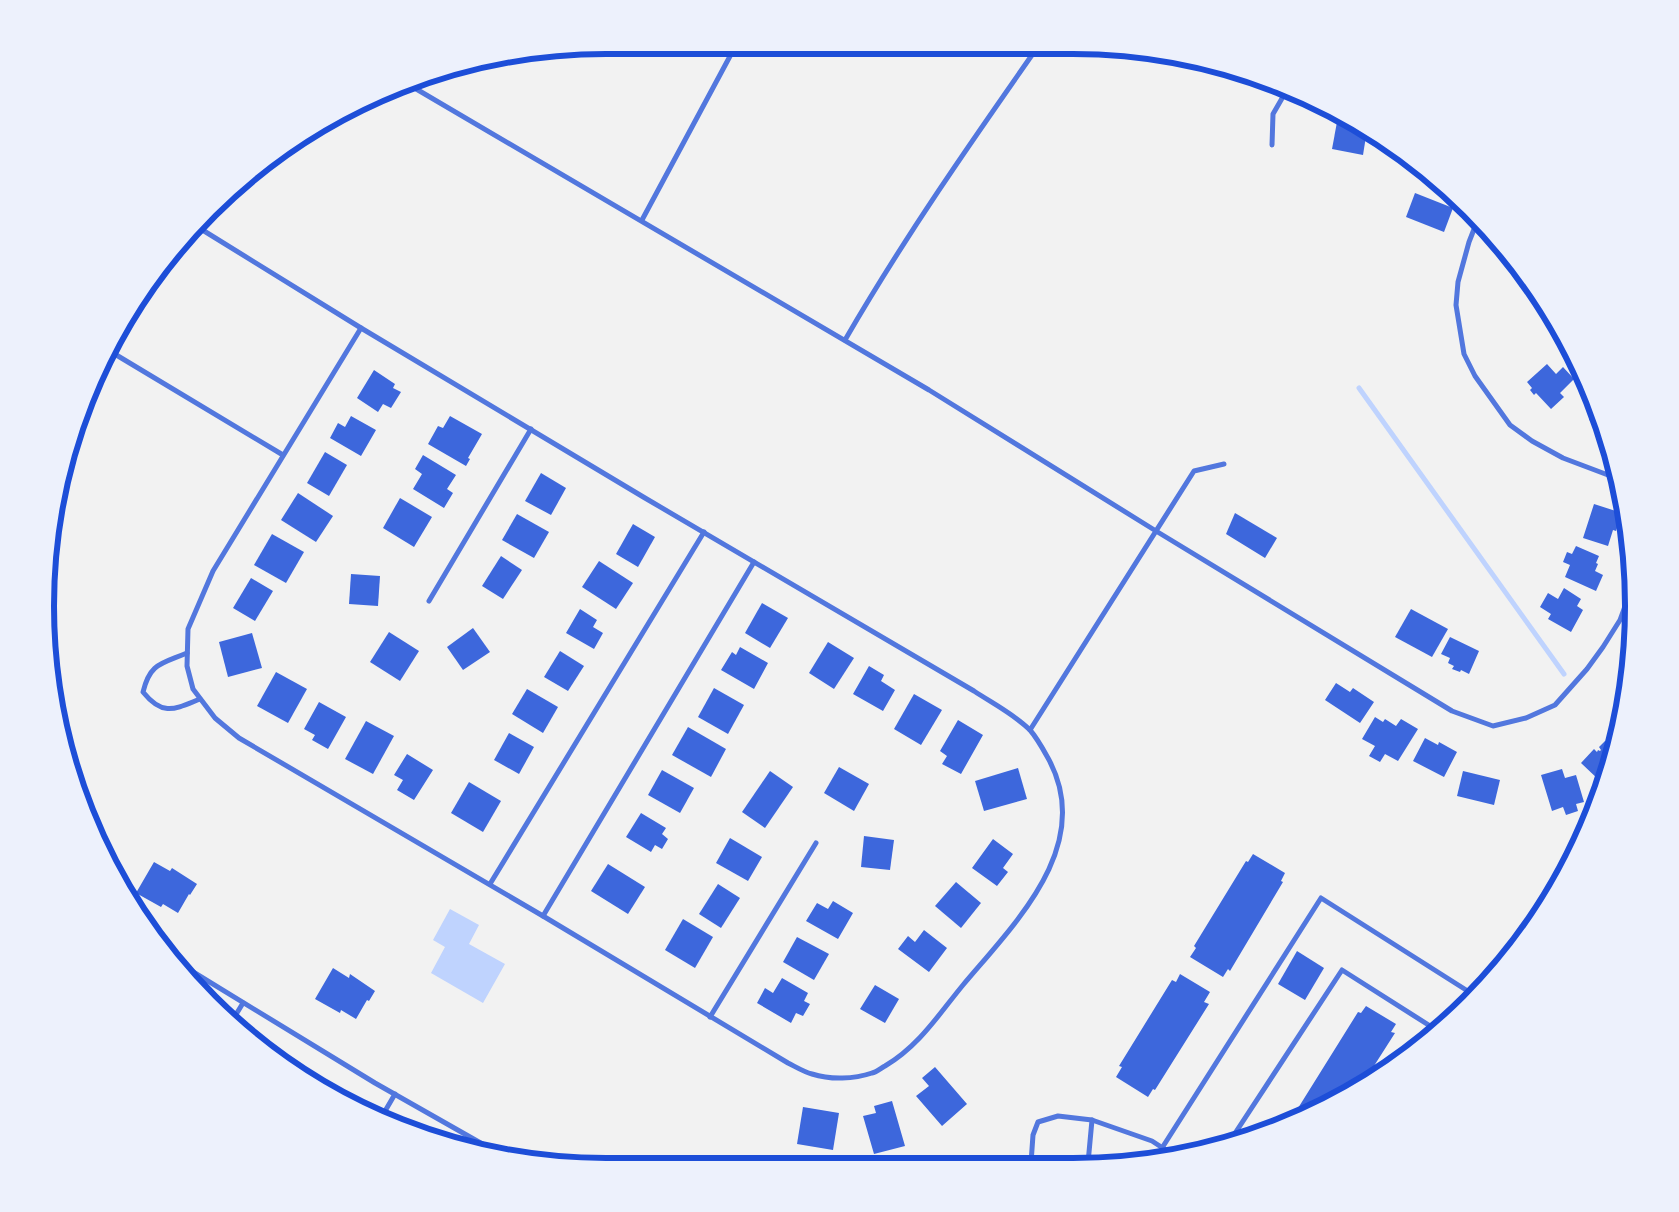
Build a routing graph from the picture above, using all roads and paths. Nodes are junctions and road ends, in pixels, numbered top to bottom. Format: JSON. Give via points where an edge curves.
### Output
{"nodes":[{"id":1,"x":731,"y":54,"type":"edge"},
{"id":2,"x":1034,"y":54,"type":"edge"},
{"id":3,"x":417,"y":87,"type":"edge"},
{"id":4,"x":1283,"y":96,"type":"edge"},
{"id":5,"x":1272,"y":145,"type":"dead end"},
{"id":6,"x":642,"y":220,"type":"junction"},
{"id":7,"x":1474,"y":228,"type":"edge"},
{"id":8,"x":203,"y":230,"type":"edge"},
{"id":9,"x":361,"y":328,"type":"junction"},
{"id":10,"x":845,"y":340,"type":"junction"},
{"id":11,"x":115,"y":354,"type":"edge"},
{"id":12,"x":531,"y":429,"type":"junction"},
{"id":13,"x":283,"y":455,"type":"junction"},
{"id":14,"x":1224,"y":464,"type":"dead end"},
{"id":15,"x":1609,"y":475,"type":"edge"},
{"id":16,"x":1156,"y":531,"type":"junction"},
{"id":17,"x":704,"y":532,"type":"junction"},
{"id":18,"x":754,"y":562,"type":"junction"},
{"id":19,"x":429,"y":601,"type":"dead end"},
{"id":20,"x":1625,"y":606,"type":"edge"},
{"id":21,"x":187,"y":653,"type":"junction"},
{"id":22,"x":200,"y":699,"type":"junction"},
{"id":23,"x":1030,"y":730,"type":"junction"},
{"id":24,"x":816,"y":843,"type":"dead end"},
{"id":25,"x":490,"y":884,"type":"junction"},
{"id":26,"x":543,"y":916,"type":"junction"},
{"id":27,"x":192,"y":971,"type":"edge"},
{"id":28,"x":1468,"y":991,"type":"edge"},
{"id":29,"x":244,"y":1003,"type":"junction"},
{"id":30,"x":236,"y":1015,"type":"edge"},
{"id":31,"x":710,"y":1017,"type":"junction"},
{"id":32,"x":1431,"y":1026,"type":"edge"},
{"id":33,"x":395,"y":1094,"type":"junction"},
{"id":34,"x":385,"y":1111,"type":"edge"},
{"id":35,"x":1092,"y":1120,"type":"junction"},
{"id":36,"x":1235,"y":1134,"type":"edge"},
{"id":37,"x":483,"y":1144,"type":"edge"},
{"id":38,"x":1162,"y":1148,"type":"junction"},
{"id":39,"x":1166,"y":1150,"type":"edge"},
{"id":40,"x":1031,"y":1158,"type":"edge"},
{"id":41,"x":1088,"y":1158,"type":"edge"}],
"edges":[{"from":1,"to":6,"type":"street"},
{"from":2,"to":10,"type":"street","via":[[913,229]]},
{"from":3,"to":6,"type":"street"},
{"from":4,"to":5,"type":"street","via":[[1273,114]]},
{"from":6,"to":10,"type":"street"},
{"from":7,"to":15,"type":"street","via":[[1458,282],[1456,305],[1464,354],[1475,376],[1510,425],[1563,458]]},
{"from":8,"to":9,"type":"street"},
{"from":9,"to":12,"type":"street"},
{"from":9,"to":13,"type":"street"},
{"from":10,"to":16,"type":"street"},
{"from":11,"to":13,"type":"street"},
{"from":12,"to":17,"type":"street"},
{"from":12,"to":19,"type":"street"},
{"from":13,"to":21,"type":"street","via":[[213,571],[188,629]]},
{"from":14,"to":16,"type":"street","via":[[1194,471]]},
{"from":16,"to":20,"type":"street","via":[[1452,711],[1493,726],[1526,718],[1555,705],[1603,647]]},
{"from":16,"to":23,"type":"street"},
{"from":17,"to":18,"type":"street"},
{"from":17,"to":25,"type":"street"},
{"from":18,"to":23,"type":"street","via":[[974,691]]},
{"from":18,"to":26,"type":"street"},
{"from":21,"to":22,"type":"street","via":[[186,666],[193,689]]},
{"from":21,"to":22,"type":"street","via":[[153,669],[143,692],[156,706],[166,709]]},
{"from":22,"to":25,"type":"street","via":[[214,718],[239,738]]},
{"from":23,"to":31,"type":"street","via":[[1054,769],[1062,795],[1062,829],[1055,858],[1021,915],[925,1033],[900,1057],[873,1073],[829,1078],[788,1063]]},
{"from":24,"to":31,"type":"street"},
{"from":25,"to":26,"type":"street"},
{"from":26,"to":31,"type":"street"},
{"from":27,"to":29,"type":"street"},
{"from":28,"to":38,"type":"street","via":[[1320,898]]},
{"from":29,"to":30,"type":"street"},
{"from":29,"to":33,"type":"street"},
{"from":32,"to":36,"type":"street","via":[[1342,970]]},
{"from":33,"to":34,"type":"street"},
{"from":33,"to":37,"type":"street"},
{"from":35,"to":38,"type":"street","via":[[1152,1141]]},
{"from":35,"to":40,"type":"street","via":[[1058,1116],[1038,1122]]},
{"from":35,"to":41,"type":"street"},
{"from":38,"to":39,"type":"street"}]}
